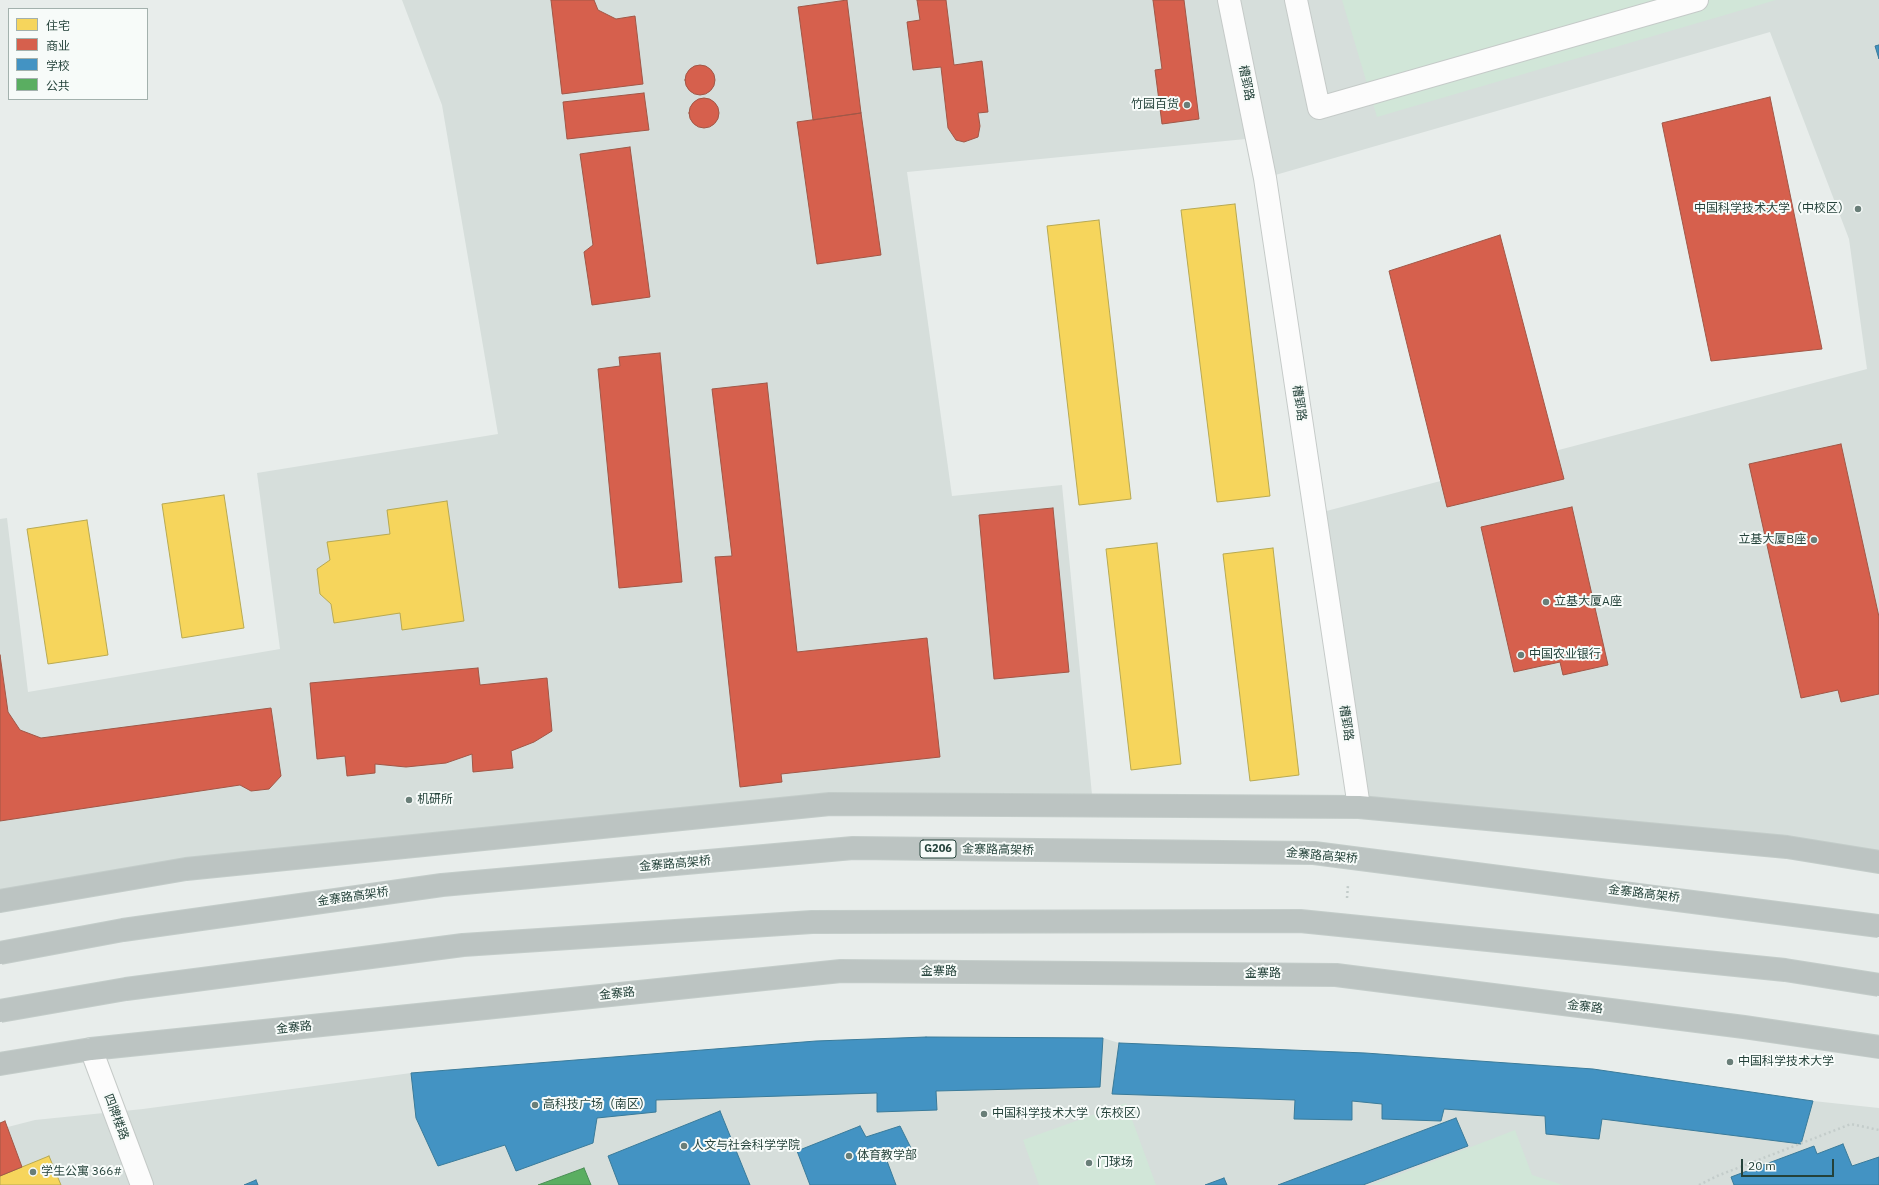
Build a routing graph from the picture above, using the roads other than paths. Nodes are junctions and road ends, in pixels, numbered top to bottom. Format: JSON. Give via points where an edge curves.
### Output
{"nodes":[{"id":1,"x":1229,"y":0,"type":"edge"},
{"id":2,"x":1296,"y":0,"type":"edge"},
{"id":3,"x":1697,"y":0,"type":"edge"},
{"id":4,"x":1359,"y":807,"type":"junction"},
{"id":5,"x":1879,"y":862,"type":"edge"},
{"id":6,"x":0,"y":901,"type":"edge"},
{"id":7,"x":1879,"y":926,"type":"edge"},
{"id":8,"x":0,"y":953,"type":"edge"},
{"id":9,"x":1879,"y":985,"type":"edge"},
{"id":10,"x":0,"y":1011,"type":"edge"},
{"id":11,"x":1879,"y":1047,"type":"edge"},
{"id":12,"x":91,"y":1049,"type":"junction"},
{"id":13,"x":0,"y":1064,"type":"edge"},
{"id":14,"x":142,"y":1185,"type":"edge"}],
"edges":[{"from":1,"to":4,"type":"street","name":"槽郢路","via":[[1265,178]]},
{"from":2,"to":3,"type":"street","via":[[1319,108]]},
{"from":4,"to":5,"type":"highway","via":[[1787,847]]},
{"from":4,"to":6,"type":"highway","via":[[830,804],[186,869]]},
{"from":7,"to":8,"type":"highway","name":"金寨路高架桥","number":"G206","bridge":true,"via":[[1314,852],[853,848],[442,885],[123,930]]},
{"from":9,"to":10,"type":"highway","bridge":true,"via":[[1785,970],[1300,921],[812,922],[463,946],[126,989]]},
{"from":11,"to":12,"type":"highway","name":"金寨路","via":[[1336,974],[841,971]]},
{"from":12,"to":13,"type":"highway","name":"金寨路"},
{"from":12,"to":14,"type":"street","name":"四牌楼路"}]}
